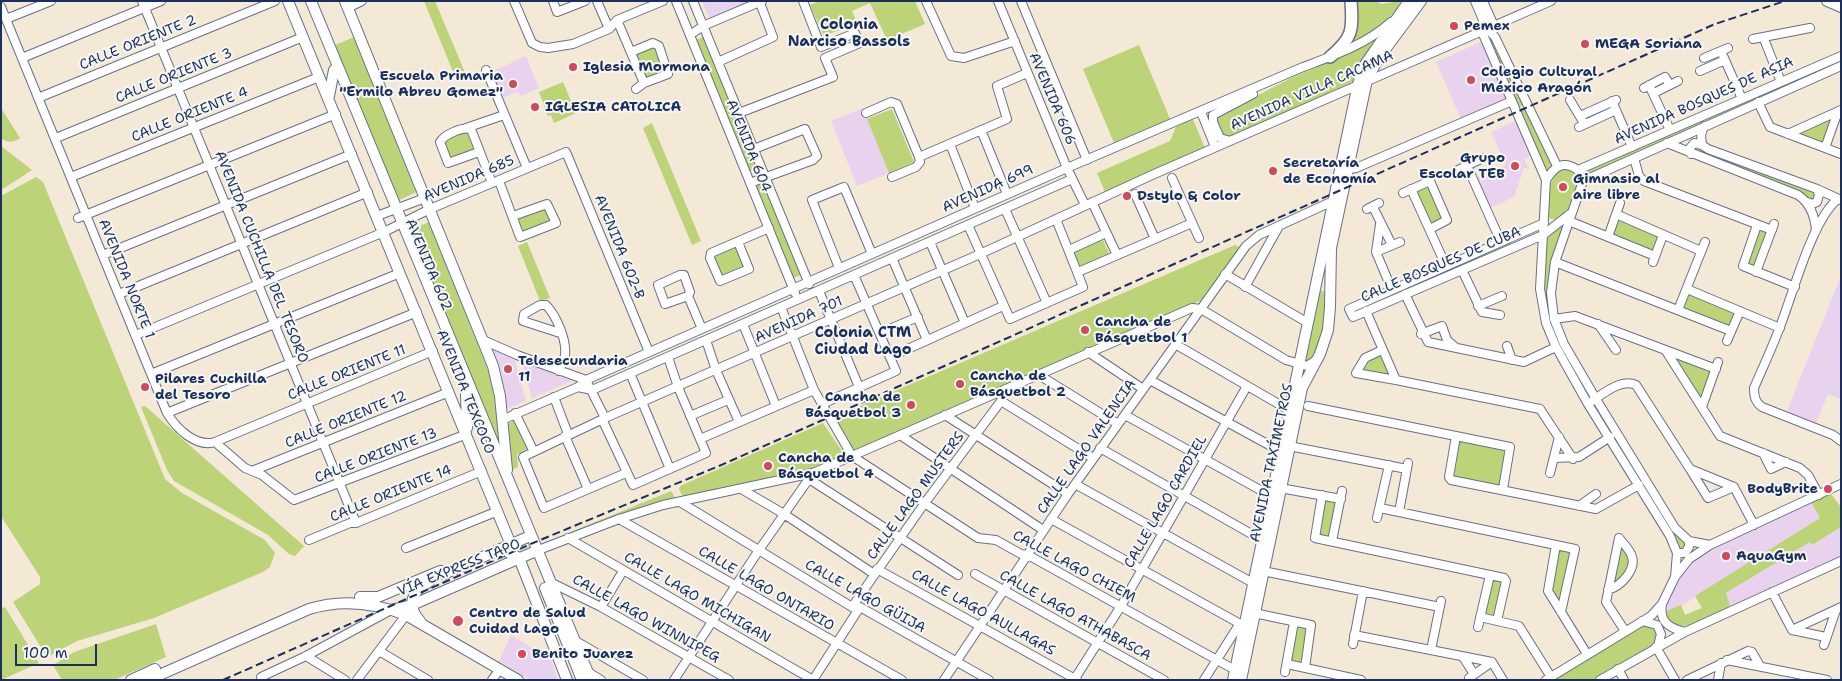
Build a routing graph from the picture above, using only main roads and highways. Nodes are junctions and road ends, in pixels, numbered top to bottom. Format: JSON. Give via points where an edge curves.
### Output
{"nodes":[{"id":1,"x":288,"y":1,"type":"edge"},
{"id":2,"x":306,"y":1,"type":"edge"},
{"id":3,"x":312,"y":1,"type":"edge"},
{"id":4,"x":1351,"y":1,"type":"edge"},
{"id":5,"x":1409,"y":1,"type":"edge"},
{"id":6,"x":1421,"y":1,"type":"edge"},
{"id":7,"x":1476,"y":1,"type":"edge"},
{"id":8,"x":1827,"y":1,"type":"edge"},
{"id":9,"x":347,"y":5,"type":"edge"},
{"id":10,"x":1841,"y":7,"type":"edge"},
{"id":11,"x":1488,"y":29,"type":"road end"},
{"id":12,"x":1330,"y":57,"type":"road end"},
{"id":13,"x":334,"y":70,"type":"junction"},
{"id":14,"x":1363,"y":82,"type":"junction"},
{"id":15,"x":329,"y":96,"type":"junction"},
{"id":16,"x":1347,"y":170,"type":"junction"},
{"id":17,"x":393,"y":210,"type":"junction"},
{"id":18,"x":399,"y":224,"type":"junction"},
{"id":19,"x":1314,"y":291,"type":"junction"},
{"id":20,"x":1330,"y":295,"type":"junction"},
{"id":21,"x":1301,"y":377,"type":"junction"},
{"id":22,"x":466,"y":394,"type":"junction"},
{"id":23,"x":467,"y":434,"type":"junction"},
{"id":24,"x":507,"y":480,"type":"junction"},
{"id":25,"x":527,"y":538,"type":"junction"},
{"id":26,"x":511,"y":545,"type":"junction"},
{"id":27,"x":498,"y":551,"type":"junction"},
{"id":28,"x":534,"y":552,"type":"junction"},
{"id":29,"x":519,"y":558,"type":"junction"},
{"id":30,"x":449,"y":571,"type":"junction"},
{"id":31,"x":412,"y":605,"type":"junction"},
{"id":32,"x":389,"y":609,"type":"junction"},
{"id":33,"x":545,"y":620,"type":"junction"},
{"id":34,"x":423,"y":624,"type":"junction"},
{"id":35,"x":562,"y":628,"type":"junction"},
{"id":36,"x":1234,"y":675,"type":"edge"},
{"id":37,"x":586,"y":677,"type":"edge"},
{"id":38,"x":131,"y":680,"type":"edge"},
{"id":39,"x":148,"y":680,"type":"edge"},
{"id":40,"x":518,"y":680,"type":"edge"},
{"id":41,"x":567,"y":680,"type":"edge"},
{"id":42,"x":1241,"y":680,"type":"edge"}],
"edges":[{"from":1,"to":15,"type":"main road","name":"AVENIDA TEXCOCO"},
{"from":2,"to":13,"type":"main road","name":"AVENIDA 602"},
{"from":3,"to":17,"type":"main road","name":"AVENIDA 602"},
{"from":4,"to":12,"type":"highway","via":[[1353,27],[1349,39]]},
{"from":5,"to":14,"type":"main road","via":[[1364,66]]},
{"from":6,"to":14,"type":"main road"},
{"from":7,"to":11,"type":"main road"},
{"from":8,"to":10,"type":"main road"},
{"from":9,"to":24,"type":"main road","name":"AVENIDA 602","via":[[484,340],[497,381]]},
{"from":13,"to":15,"type":"main road"},
{"from":13,"to":17,"type":"main road","name":"AVENIDA 602"},
{"from":14,"to":16,"type":"main road","name":"AVENIDA TAXÍMETROS"},
{"from":15,"to":23,"type":"main road","name":"AVENIDA TEXCOCO"},
{"from":16,"to":19,"type":"main road","name":"AVENIDA TAXÍMETROS","via":[[1333,201]]},
{"from":16,"to":20,"type":"main road","name":"AVENIDA TAXÍMETROS","via":[[1331,248]]},
{"from":17,"to":18,"type":"main road","name":"AVENIDA 602"},
{"from":18,"to":22,"type":"main road","name":"AVENIDA 602"},
{"from":18,"to":24,"type":"main road","name":"AVENIDA 602"},
{"from":19,"to":20,"type":"main road","via":[[1320,286]]},
{"from":19,"to":21,"type":"main road","name":"AVENIDA TAXÍMETROS","via":[[1300,364]]},
{"from":20,"to":21,"type":"main road","name":"AVENIDA TAXÍMETROS","via":[[1330,319],[1318,358]]},
{"from":21,"to":36,"type":"main road","name":"AVENIDA TAXÍMETROS","via":[[1289,410]]},
{"from":21,"to":42,"type":"main road","name":"AVENIDA TAXÍMETROS"},
{"from":22,"to":23,"type":"main road"},
{"from":22,"to":25,"type":"main road","name":"AVENIDA 602"},
{"from":23,"to":26,"type":"main road","name":"AVENIDA TEXCOCO"},
{"from":24,"to":25,"type":"main road","name":"AVENIDA 602"},
{"from":25,"to":26,"type":"main road"},
{"from":25,"to":28,"type":"main road"},
{"from":26,"to":27,"type":"main road"},
{"from":27,"to":29,"type":"main road","via":[[506,551]]},
{"from":27,"to":30,"type":"main road"},
{"from":28,"to":29,"type":"main road","name":"VÍA EXPRESS TAPO"},
{"from":28,"to":35,"type":"main road"},
{"from":28,"to":37,"type":"main road","via":[[550,582]]},
{"from":29,"to":31,"type":"main road","name":"VÍA EXPRESS TAPO"},
{"from":29,"to":33,"type":"main road"},
{"from":30,"to":31,"type":"main road","via":[[418,588]]},
{"from":30,"to":38,"type":"main road","via":[[440,571],[375,598],[342,597],[310,602]]},
{"from":31,"to":32,"type":"main road","name":"VÍA EXPRESS TAPO"},
{"from":31,"to":34,"type":"main road"},
{"from":32,"to":34,"type":"main road"},
{"from":32,"to":39,"type":"main road","via":[[352,603],[317,607]]},
{"from":33,"to":35,"type":"main road"},
{"from":33,"to":41,"type":"main road"},
{"from":34,"to":40,"type":"main road"},
{"from":35,"to":37,"type":"main road"}]}
